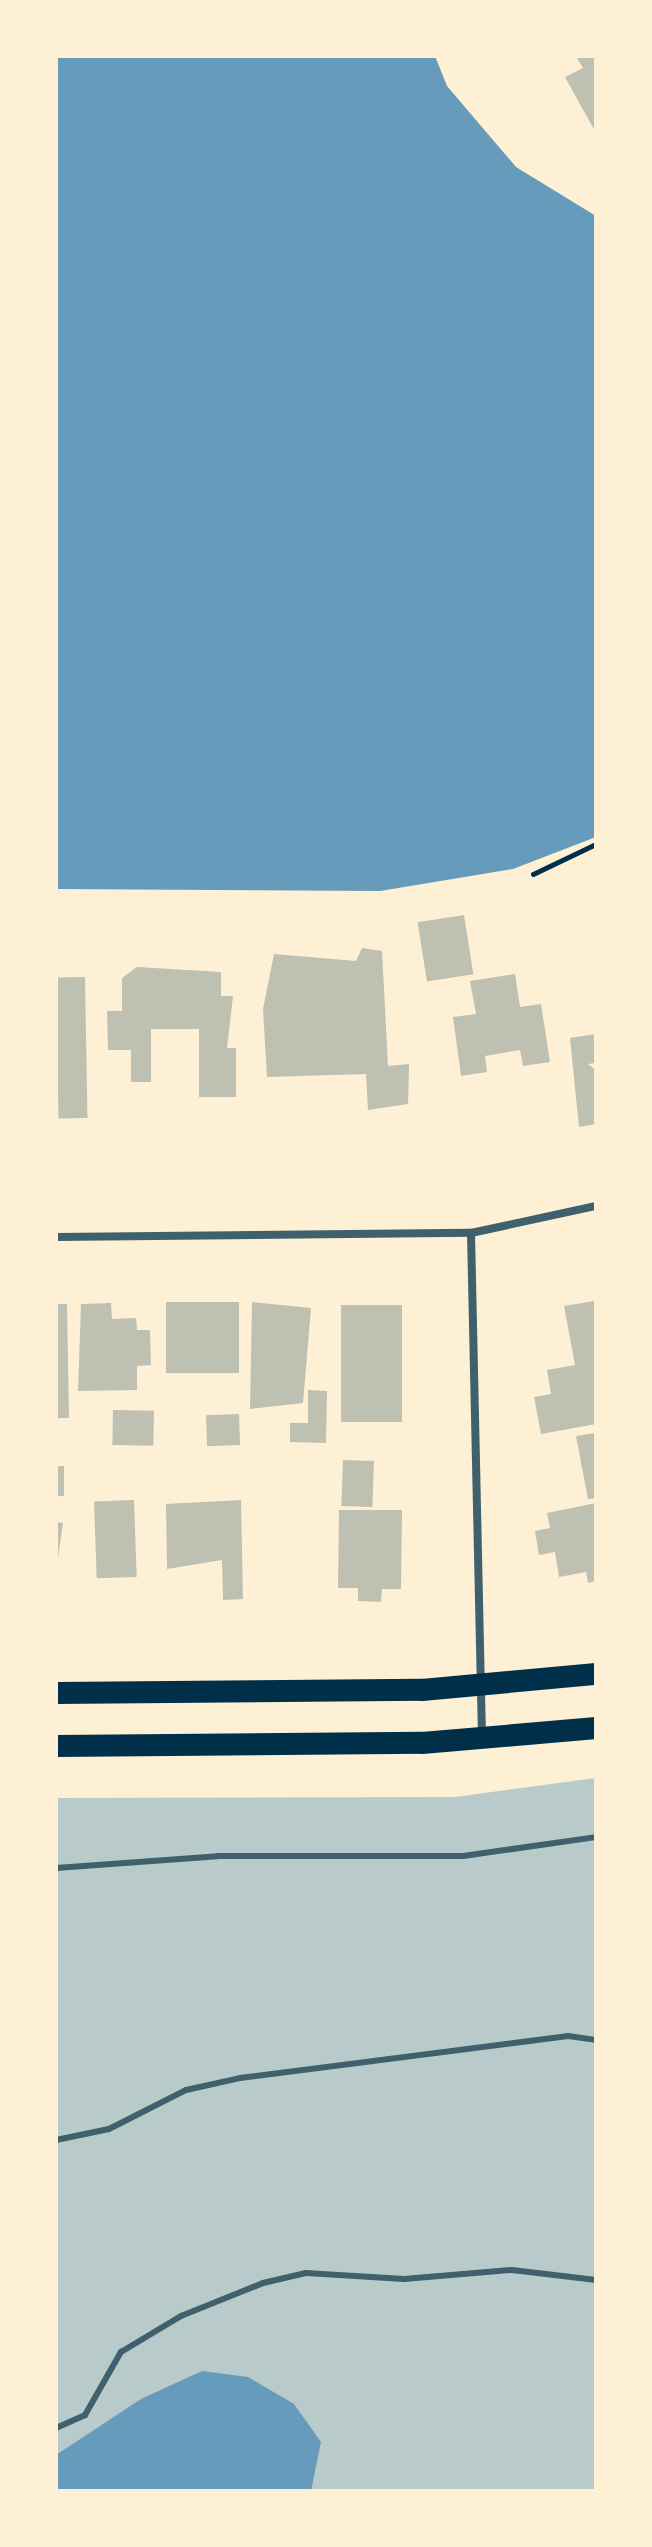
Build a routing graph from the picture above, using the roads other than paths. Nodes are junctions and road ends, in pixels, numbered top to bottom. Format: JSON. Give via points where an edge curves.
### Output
{"nodes":[{"id":1,"x":596,"y":1206,"type":"edge"},
{"id":2,"x":471,"y":1233,"type":"junction"},
{"id":3,"x":56,"y":1237,"type":"edge"},
{"id":4,"x":596,"y":1674,"type":"edge"},
{"id":5,"x":481,"y":1687,"type":"junction"},
{"id":6,"x":56,"y":1693,"type":"edge"},
{"id":7,"x":596,"y":1728,"type":"edge"},
{"id":8,"x":482,"y":1741,"type":"junction"},
{"id":9,"x":56,"y":1746,"type":"edge"},
{"id":10,"x":596,"y":1837,"type":"edge"},
{"id":11,"x":56,"y":1868,"type":"edge"},
{"id":12,"x":596,"y":2040,"type":"edge"},
{"id":13,"x":56,"y":2140,"type":"edge"},
{"id":14,"x":596,"y":2280,"type":"edge"},
{"id":15,"x":56,"y":2428,"type":"edge"}],
"edges":[{"from":1,"to":2,"type":"street"},
{"from":2,"to":3,"type":"street"},
{"from":2,"to":5,"type":"street"},
{"from":4,"to":5,"type":"highway"},
{"from":5,"to":6,"type":"highway"},
{"from":5,"to":8,"type":"street"},
{"from":7,"to":8,"type":"highway"},
{"from":8,"to":9,"type":"highway"},
{"from":10,"to":11,"type":"lane","via":[[463,1856],[218,1856]]},
{"from":12,"to":13,"type":"lane","via":[[568,2036],[240,2078],[186,2090],[109,2129]]},
{"from":14,"to":15,"type":"lane","via":[[512,2270],[404,2279],[306,2273],[263,2283],[181,2316],[121,2352],[85,2415]]}]}
